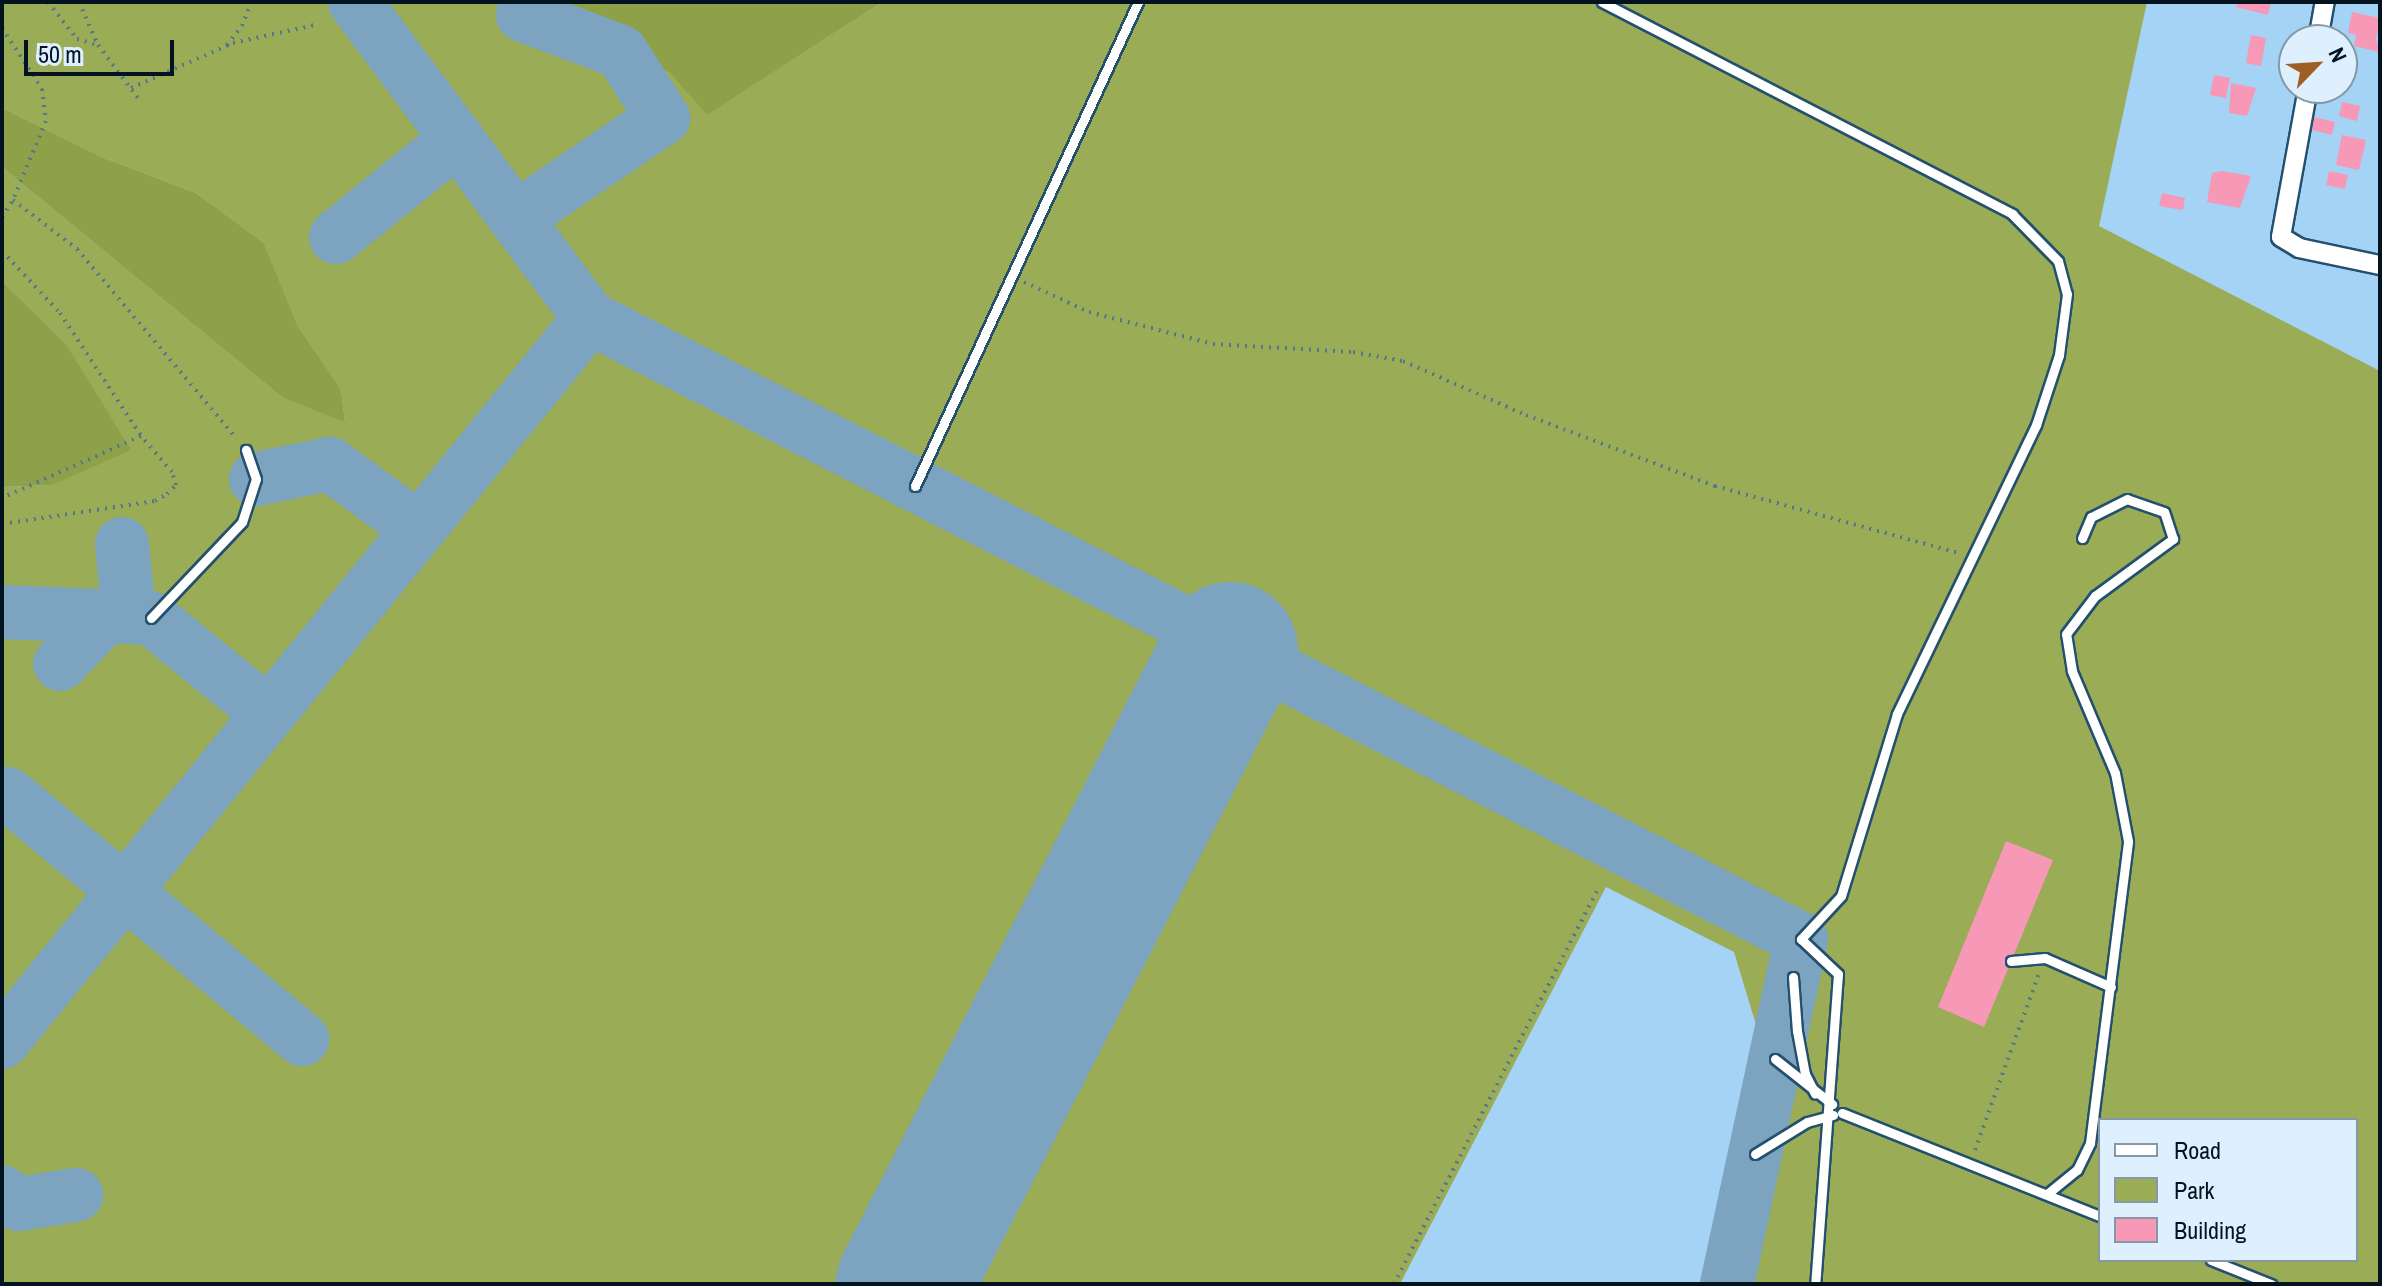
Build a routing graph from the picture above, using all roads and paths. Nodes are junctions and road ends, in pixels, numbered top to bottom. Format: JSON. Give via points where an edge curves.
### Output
{"nodes":[{"id":1,"x":48,"y":2,"type":"edge"},
{"id":2,"x":79,"y":2,"type":"edge"},
{"id":3,"x":251,"y":2,"type":"edge"},
{"id":4,"x":1138,"y":2,"type":"edge"},
{"id":5,"x":1602,"y":2,"type":"edge"},
{"id":6,"x":2325,"y":2,"type":"edge"},
{"id":7,"x":319,"y":24,"type":"dead end"},
{"id":8,"x":2321,"y":24,"type":"edge"},
{"id":9,"x":2,"y":28,"type":"edge"},
{"id":10,"x":98,"y":45,"type":"junction"},
{"id":11,"x":225,"y":47,"type":"junction"},
{"id":12,"x":131,"y":88,"type":"junction"},
{"id":13,"x":138,"y":98,"type":"dead end"},
{"id":14,"x":2305,"y":104,"type":"edge"},
{"id":15,"x":13,"y":200,"type":"junction"},
{"id":16,"x":2,"y":217,"type":"edge"},
{"id":17,"x":2,"y":251,"type":"edge"},
{"id":18,"x":2380,"y":265,"type":"edge"},
{"id":19,"x":1012,"y":276,"type":"junction"},
{"id":20,"x":141,"y":436,"type":"junction"},
{"id":21,"x":246,"y":450,"type":"joint"},
{"id":22,"x":915,"y":486,"type":"dead end"},
{"id":23,"x":2,"y":498,"type":"edge"},
{"id":24,"x":2,"y":524,"type":"edge"},
{"id":25,"x":2082,"y":538,"type":"dead end"},
{"id":26,"x":1973,"y":556,"type":"junction"},
{"id":27,"x":151,"y":618,"type":"dead end"},
{"id":28,"x":1598,"y":888,"type":"dead end"},
{"id":29,"x":2045,"y":958,"type":"junction"},
{"id":30,"x":2011,"y":961,"type":"dead end"},
{"id":31,"x":1793,"y":977,"type":"dead end"},
{"id":32,"x":2111,"y":987,"type":"junction"},
{"id":33,"x":1775,"y":1059,"type":"dead end"},
{"id":34,"x":1815,"y":1094,"type":"junction"},
{"id":35,"x":1829,"y":1102,"type":"junction"},
{"id":36,"x":1842,"y":1113,"type":"junction"},
{"id":37,"x":1828,"y":1116,"type":"junction"},
{"id":38,"x":1755,"y":1154,"type":"dead end"},
{"id":39,"x":1971,"y":1164,"type":"junction"},
{"id":40,"x":2047,"y":1194,"type":"junction"},
{"id":41,"x":2098,"y":1215,"type":"edge"},
{"id":42,"x":2216,"y":1262,"type":"edge"},
{"id":43,"x":1394,"y":1284,"type":"edge"},
{"id":44,"x":1815,"y":1284,"type":"edge"},
{"id":45,"x":2271,"y":1284,"type":"edge"}],
"edges":[{"from":1,"to":10,"type":"path","via":[[77,39]]},
{"from":2,"to":10,"type":"path"},
{"from":3,"to":11,"type":"path","via":[[242,26]]},
{"from":4,"to":19,"type":"lane"},
{"from":5,"to":26,"type":"lane","via":[[2012,214],[2058,261],[2067,294],[2059,355],[2036,425]]},
{"from":6,"to":8,"type":"street"},
{"from":7,"to":11,"type":"path"},
{"from":9,"to":15,"type":"path","via":[[42,89],[46,121]]},
{"from":10,"to":12,"type":"path"},
{"from":11,"to":12,"type":"path"},
{"from":12,"to":13,"type":"path"},
{"from":14,"to":18,"type":"street","via":[[2281,237],[2299,248]]},
{"from":15,"to":16,"type":"path"},
{"from":15,"to":21,"type":"path","via":[[77,249]]},
{"from":17,"to":20,"type":"path","via":[[60,313]]},
{"from":19,"to":22,"type":"lane"},
{"from":19,"to":26,"type":"path","via":[[1089,312],[1213,344],[1353,352],[1403,361],[1526,415],[1715,486]]},
{"from":20,"to":23,"type":"path"},
{"from":20,"to":24,"type":"path","via":[[172,472],[176,485],[167,494],[141,504]]},
{"from":21,"to":27,"type":"lane","via":[[256,479],[242,522]]},
{"from":25,"to":32,"type":"lane","via":[[2091,517],[2127,499],[2164,512],[2173,539],[2095,596],[2066,634],[2065,649],[2127,815]]},
{"from":26,"to":35,"type":"lane","via":[[1897,714],[1841,896],[1801,939],[1838,974]]},
{"from":28,"to":43,"type":"path"},
{"from":29,"to":30,"type":"lane"},
{"from":29,"to":32,"type":"lane"},
{"from":29,"to":39,"type":"path"},
{"from":31,"to":34,"type":"lane","via":[[1805,1074]]},
{"from":32,"to":40,"type":"lane","via":[[2090,1143],[2077,1170]]},
{"from":33,"to":34,"type":"lane"},
{"from":34,"to":35,"type":"lane"},
{"from":35,"to":36,"type":"lane"},
{"from":35,"to":37,"type":"lane"},
{"from":36,"to":37,"type":"lane"},
{"from":36,"to":39,"type":"lane"},
{"from":37,"to":38,"type":"lane","via":[[1807,1122]]},
{"from":37,"to":44,"type":"lane"},
{"from":39,"to":40,"type":"lane"},
{"from":40,"to":41,"type":"lane"},
{"from":42,"to":45,"type":"lane"}]}
